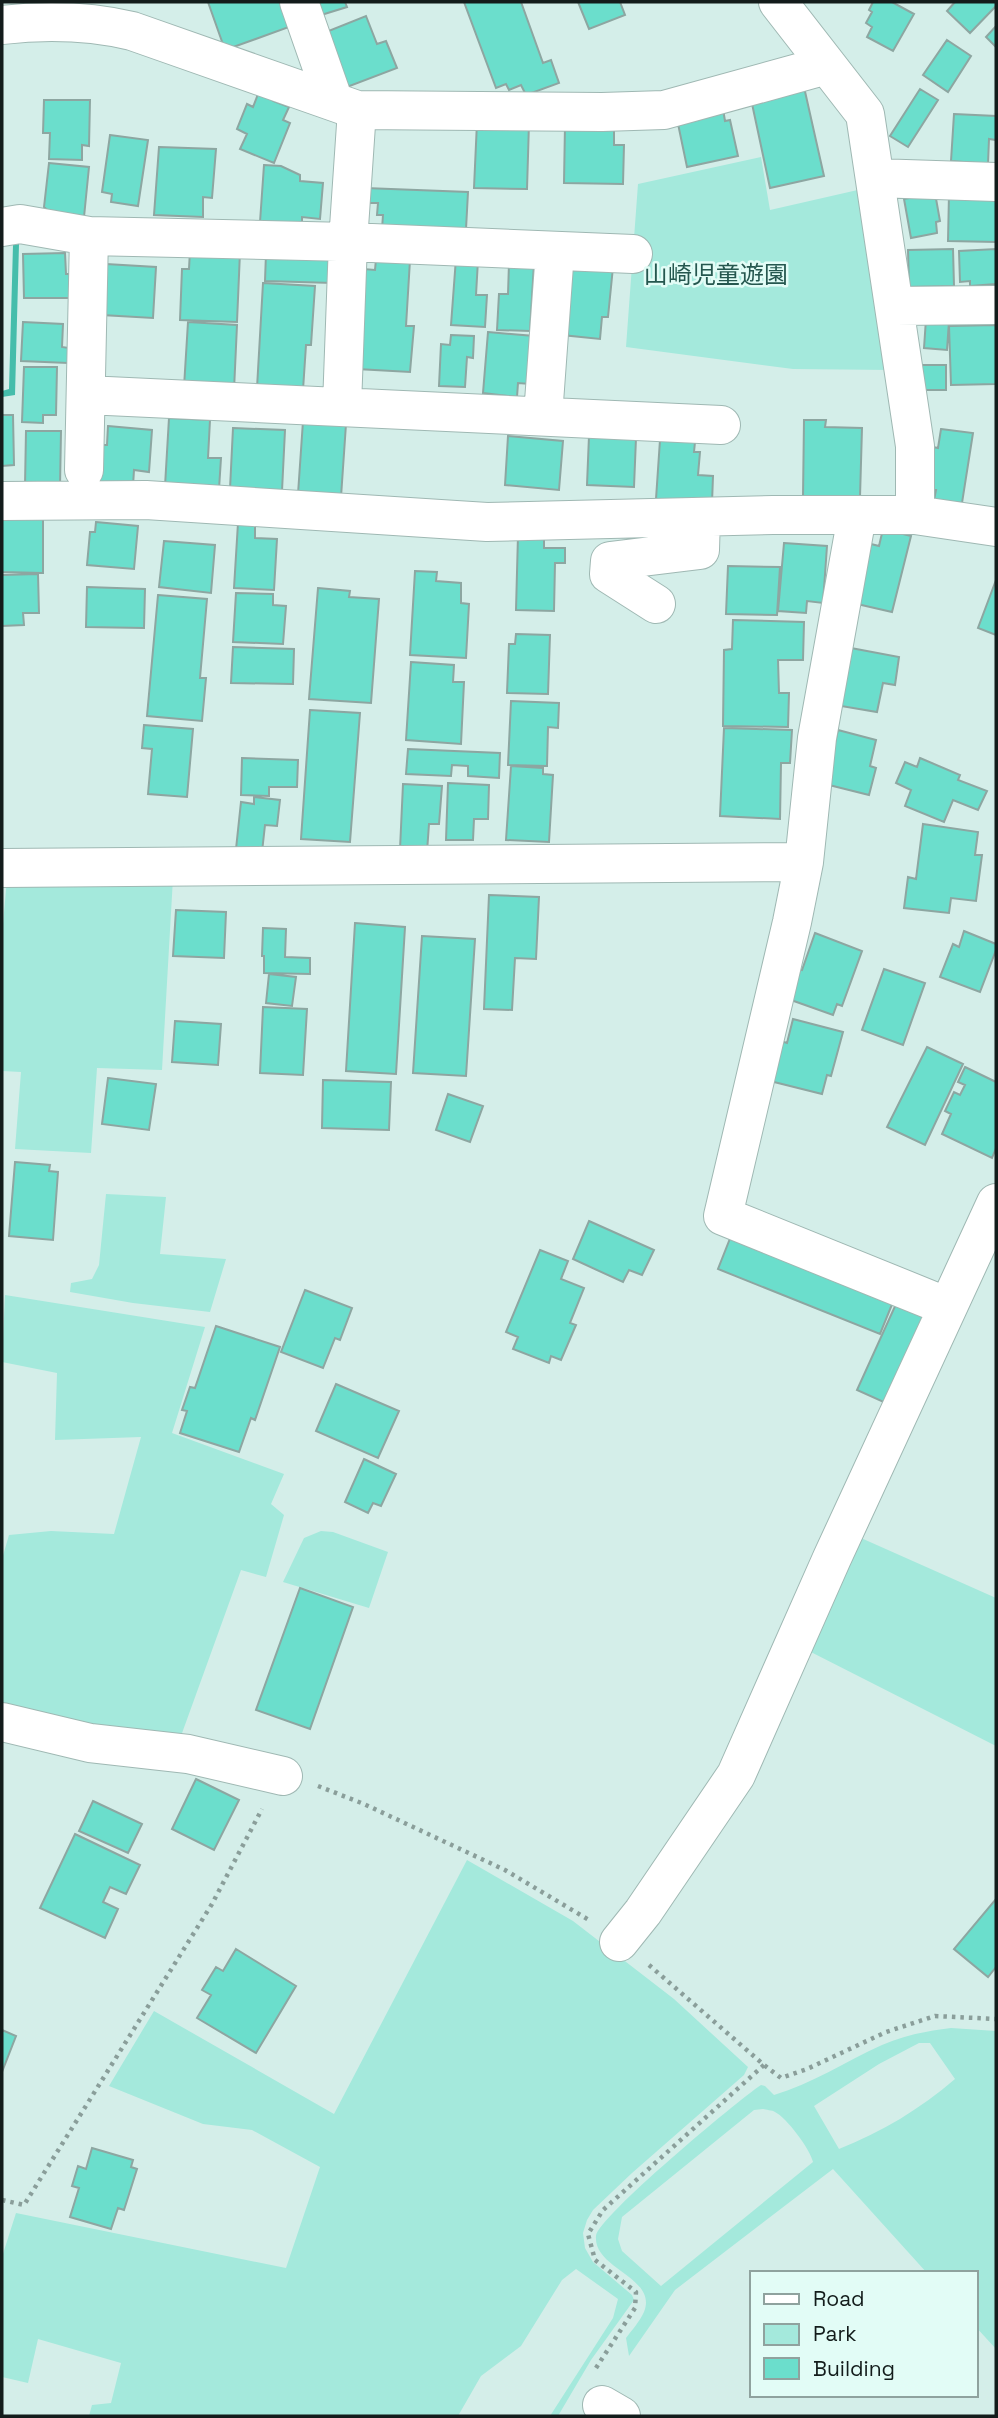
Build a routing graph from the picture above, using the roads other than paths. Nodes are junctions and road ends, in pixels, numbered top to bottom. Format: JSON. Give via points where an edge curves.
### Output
{"nodes":[{"id":1,"x":299,"y":2,"type":"edge"},
{"id":2,"x":778,"y":2,"type":"edge"},
{"id":3,"x":72,"y":12,"type":"edge"},
{"id":4,"x":144,"y":19,"type":"edge"},
{"id":5,"x":2,"y":25,"type":"edge"},
{"id":6,"x":827,"y":65,"type":"junction"},
{"id":7,"x":345,"y":106,"type":"junction"},
{"id":8,"x":875,"y":178,"type":"junction"},
{"id":9,"x":996,"y":182,"type":"edge"},
{"id":10,"x":2,"y":227,"type":"edge"},
{"id":11,"x":89,"y":236,"type":"junction"},
{"id":12,"x":348,"y":242,"type":"junction"},
{"id":13,"x":555,"y":251,"type":"junction"},
{"id":14,"x":634,"y":254,"type":"dead end"},
{"id":15,"x":996,"y":305,"type":"edge"},
{"id":16,"x":895,"y":306,"type":"junction"},
{"id":17,"x":86,"y":395,"type":"junction"},
{"id":18,"x":342,"y":406,"type":"junction"},
{"id":19,"x":543,"y":416,"type":"junction"},
{"id":20,"x":721,"y":425,"type":"dead end"},
{"id":21,"x":84,"y":470,"type":"dead end"},
{"id":22,"x":2,"y":501,"type":"edge"},
{"id":23,"x":915,"y":515,"type":"junction"},
{"id":24,"x":858,"y":516,"type":"junction"},
{"id":25,"x":701,"y":517,"type":"junction"},
{"id":26,"x":996,"y":527,"type":"edge"},
{"id":27,"x":656,"y":604,"type":"dead end"},
{"id":28,"x":804,"y":862,"type":"junction"},
{"id":29,"x":2,"y":868,"type":"edge"},
{"id":30,"x":996,"y":1203,"type":"edge"},
{"id":31,"x":948,"y":1307,"type":"junction"},
{"id":32,"x":2,"y":1722,"type":"edge"},
{"id":33,"x":284,"y":1776,"type":"road end"},
{"id":34,"x":619,"y":1942,"type":"road end"}],
"edges":[{"from":1,"to":7,"type":"street"},
{"from":2,"to":6,"type":"street"},
{"from":3,"to":4,"type":"street","via":[[102,24]]},
{"from":3,"to":5,"type":"street"},
{"from":4,"to":7,"type":"street"},
{"from":6,"to":7,"type":"street","via":[[664,110]]},
{"from":6,"to":8,"type":"street","via":[[865,114]]},
{"from":7,"to":12,"type":"street"},
{"from":8,"to":9,"type":"street"},
{"from":8,"to":16,"type":"street"},
{"from":10,"to":11,"type":"street","via":[[20,224]]},
{"from":11,"to":12,"type":"street"},
{"from":11,"to":17,"type":"street"},
{"from":12,"to":13,"type":"street"},
{"from":12,"to":18,"type":"street"},
{"from":13,"to":14,"type":"street"},
{"from":13,"to":19,"type":"street"},
{"from":15,"to":16,"type":"street"},
{"from":16,"to":23,"type":"street","via":[[915,446]]},
{"from":17,"to":18,"type":"street"},
{"from":17,"to":21,"type":"street"},
{"from":18,"to":19,"type":"street"},
{"from":19,"to":20,"type":"street"},
{"from":22,"to":25,"type":"street","via":[[146,500],[487,522]]},
{"from":23,"to":24,"type":"street"},
{"from":23,"to":26,"type":"street"},
{"from":24,"to":25,"type":"street"},
{"from":24,"to":28,"type":"street","via":[[817,738]]},
{"from":25,"to":27,"type":"street","via":[[700,550],[610,561],[609,574]]},
{"from":28,"to":29,"type":"street"},
{"from":28,"to":31,"type":"street","via":[[723,1216]]},
{"from":30,"to":31,"type":"street"},
{"from":31,"to":34,"type":"street","via":[[736,1775]]},
{"from":32,"to":33,"type":"street","via":[[90,1743],[188,1754]]}]}
